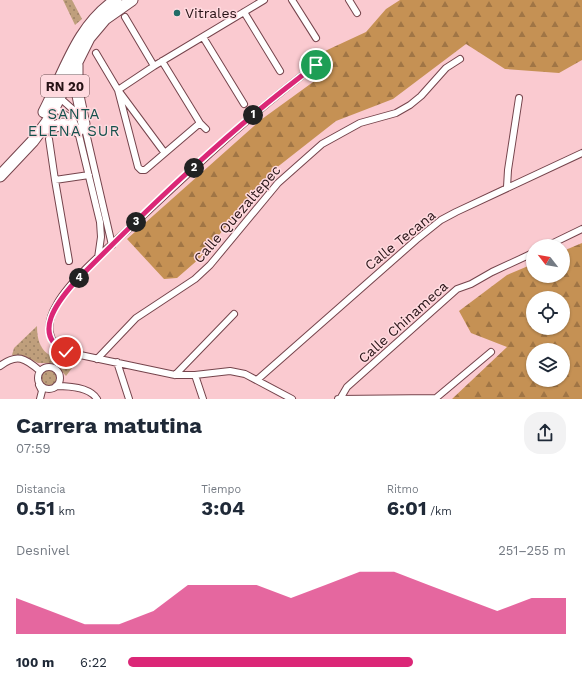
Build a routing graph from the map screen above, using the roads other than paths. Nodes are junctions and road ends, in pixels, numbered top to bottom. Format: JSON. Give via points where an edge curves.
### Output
{"nodes":[{"id":1,"x":116,"y":0,"type":"edge"},
{"id":2,"x":132,"y":0,"type":"edge"},
{"id":3,"x":264,"y":0,"type":"edge"},
{"id":4,"x":292,"y":0,"type":"edge"},
{"id":5,"x":349,"y":0,"type":"edge"},
{"id":6,"x":244,"y":12,"type":"junction"},
{"id":7,"x":358,"y":13,"type":"dead end"},
{"id":8,"x":125,"y":17,"type":"dead end"},
{"id":9,"x":203,"y":37,"type":"junction"},
{"id":10,"x":316,"y":38,"type":"dead end"},
{"id":11,"x":96,"y":53,"type":"dead end"},
{"id":12,"x":78,"y":58,"type":"junction"},
{"id":13,"x":460,"y":59,"type":"dead end"},
{"id":14,"x":162,"y":61,"type":"junction"},
{"id":15,"x":316,"y":65,"type":"dead end"},
{"id":16,"x":154,"y":66,"type":"junction"},
{"id":17,"x":280,"y":71,"type":"dead end"},
{"id":18,"x":118,"y":90,"type":"junction"},
{"id":19,"x":519,"y":98,"type":"dead end"},
{"id":20,"x":57,"y":103,"type":"junction"},
{"id":21,"x":244,"y":104,"type":"dead end"},
{"id":22,"x":200,"y":124,"type":"junction"},
{"id":23,"x":81,"y":127,"type":"junction"},
{"id":24,"x":206,"y":130,"type":"dead end"},
{"id":25,"x":45,"y":135,"type":"junction"},
{"id":26,"x":164,"y":152,"type":"junction"},
{"id":27,"x":582,"y":153,"type":"edge"},
{"id":28,"x":0,"y":167,"type":"edge"},
{"id":29,"x":89,"y":175,"type":"junction"},
{"id":30,"x":0,"y":176,"type":"edge"},
{"id":31,"x":56,"y":180,"type":"junction"},
{"id":32,"x":507,"y":187,"type":"junction"},
{"id":33,"x":582,"y":230,"type":"edge"},
{"id":34,"x":562,"y":239,"type":"edge"},
{"id":35,"x":112,"y":245,"type":"junction"},
{"id":36,"x":526,"y":255,"type":"edge"},
{"id":37,"x":97,"y":259,"type":"junction"},
{"id":38,"x":69,"y":261,"type":"dead end"},
{"id":39,"x":234,"y":314,"type":"dead end"},
{"id":40,"x":491,"y":352,"type":"dead end"},
{"id":41,"x":97,"y":359,"type":"junction"},
{"id":42,"x":116,"y":362,"type":"junction"},
{"id":43,"x":0,"y":366,"type":"edge"},
{"id":44,"x":40,"y":371,"type":"junction"},
{"id":45,"x":59,"y":373,"type":"junction"},
{"id":46,"x":175,"y":375,"type":"junction"},
{"id":47,"x":195,"y":375,"type":"junction"},
{"id":48,"x":257,"y":380,"type":"junction"},
{"id":49,"x":38,"y":383,"type":"junction"},
{"id":50,"x":67,"y":386,"type":"junction"},
{"id":51,"x":53,"y":388,"type":"junction"},
{"id":52,"x":41,"y":399,"type":"edge"},
{"id":53,"x":97,"y":399,"type":"edge"},
{"id":54,"x":129,"y":399,"type":"edge"},
{"id":55,"x":203,"y":399,"type":"edge"},
{"id":56,"x":292,"y":399,"type":"edge"},
{"id":57,"x":339,"y":399,"type":"edge"}],
"edges":[{"from":1,"to":28,"type":"highway","number":"RN 20","via":[[87,27],[37,124],[24,143]]},
{"from":2,"to":12,"type":"highway","number":"RN 20","via":[[101,23]]},
{"from":3,"to":6,"type":"street"},
{"from":4,"to":10,"type":"street"},
{"from":5,"to":7,"type":"street"},
{"from":6,"to":9,"type":"street"},
{"from":6,"to":17,"type":"street"},
{"from":8,"to":16,"type":"street"},
{"from":9,"to":14,"type":"street"},
{"from":9,"to":21,"type":"street"},
{"from":11,"to":18,"type":"street"},
{"from":12,"to":20,"type":"highway","number":"RN 20"},
{"from":12,"to":23,"type":"highway","via":[[77,91]]},
{"from":13,"to":41,"type":"street","name":"Calle Quezaltepec","via":[[446,68],[410,105],[396,113],[360,123],[322,144],[278,183],[210,265],[195,279],[136,318]]},
{"from":14,"to":16,"type":"street"},
{"from":14,"to":22,"type":"street"},
{"from":15,"to":35,"type":"street","via":[[263,106]]},
{"from":16,"to":18,"type":"street"},
{"from":18,"to":26,"type":"street"},
{"from":18,"to":26,"type":"street","via":[[139,169],[145,170]]},
{"from":19,"to":32,"type":"street"},
{"from":20,"to":23,"type":"street"},
{"from":20,"to":23,"type":"street","via":[[78,114]]},
{"from":20,"to":25,"type":"highway","number":"RN 20"},
{"from":22,"to":24,"type":"street"},
{"from":22,"to":26,"type":"street"},
{"from":23,"to":25,"type":"highway","via":[[63,124]]},
{"from":23,"to":29,"type":"street"},
{"from":23,"to":35,"type":"street"},
{"from":25,"to":30,"type":"highway","number":"RN 20","via":[[30,145]]},
{"from":25,"to":31,"type":"street"},
{"from":27,"to":32,"type":"street","name":"Calle Tecana"},
{"from":29,"to":31,"type":"street"},
{"from":29,"to":37,"type":"street","via":[[100,222],[101,237]]},
{"from":31,"to":38,"type":"street"},
{"from":32,"to":48,"type":"street","name":"Calle Tecana","via":[[441,220]]},
{"from":33,"to":34,"type":"street"},
{"from":35,"to":37,"type":"street"},
{"from":36,"to":57,"type":"street","name":"Calle Chinameca","via":[[472,284],[457,288],[347,387]]},
{"from":37,"to":41,"type":"street","via":[[58,302],[49,329],[57,348]]},
{"from":39,"to":46,"type":"street"},
{"from":40,"to":57,"type":"street","via":[[436,398]]},
{"from":41,"to":42,"type":"street"},
{"from":42,"to":46,"type":"street"},
{"from":42,"to":54,"type":"street"},
{"from":43,"to":44,"type":"street","via":[[19,358]]},
{"from":44,"to":45,"type":"street","via":[[51,367]]},
{"from":44,"to":49,"type":"street"},
{"from":45,"to":50,"type":"street"},
{"from":45,"to":51,"type":"street","via":[[60,380]]},
{"from":46,"to":47,"type":"street"},
{"from":47,"to":48,"type":"street","via":[[230,372],[245,374]]},
{"from":47,"to":55,"type":"street"},
{"from":48,"to":56,"type":"street"},
{"from":49,"to":51,"type":"street","via":[[43,388]]},
{"from":49,"to":52,"type":"street","via":[[42,391]]},
{"from":50,"to":51,"type":"street"},
{"from":50,"to":53,"type":"street","via":[[89,391]]},
{"from":51,"to":52,"type":"street"}]}
